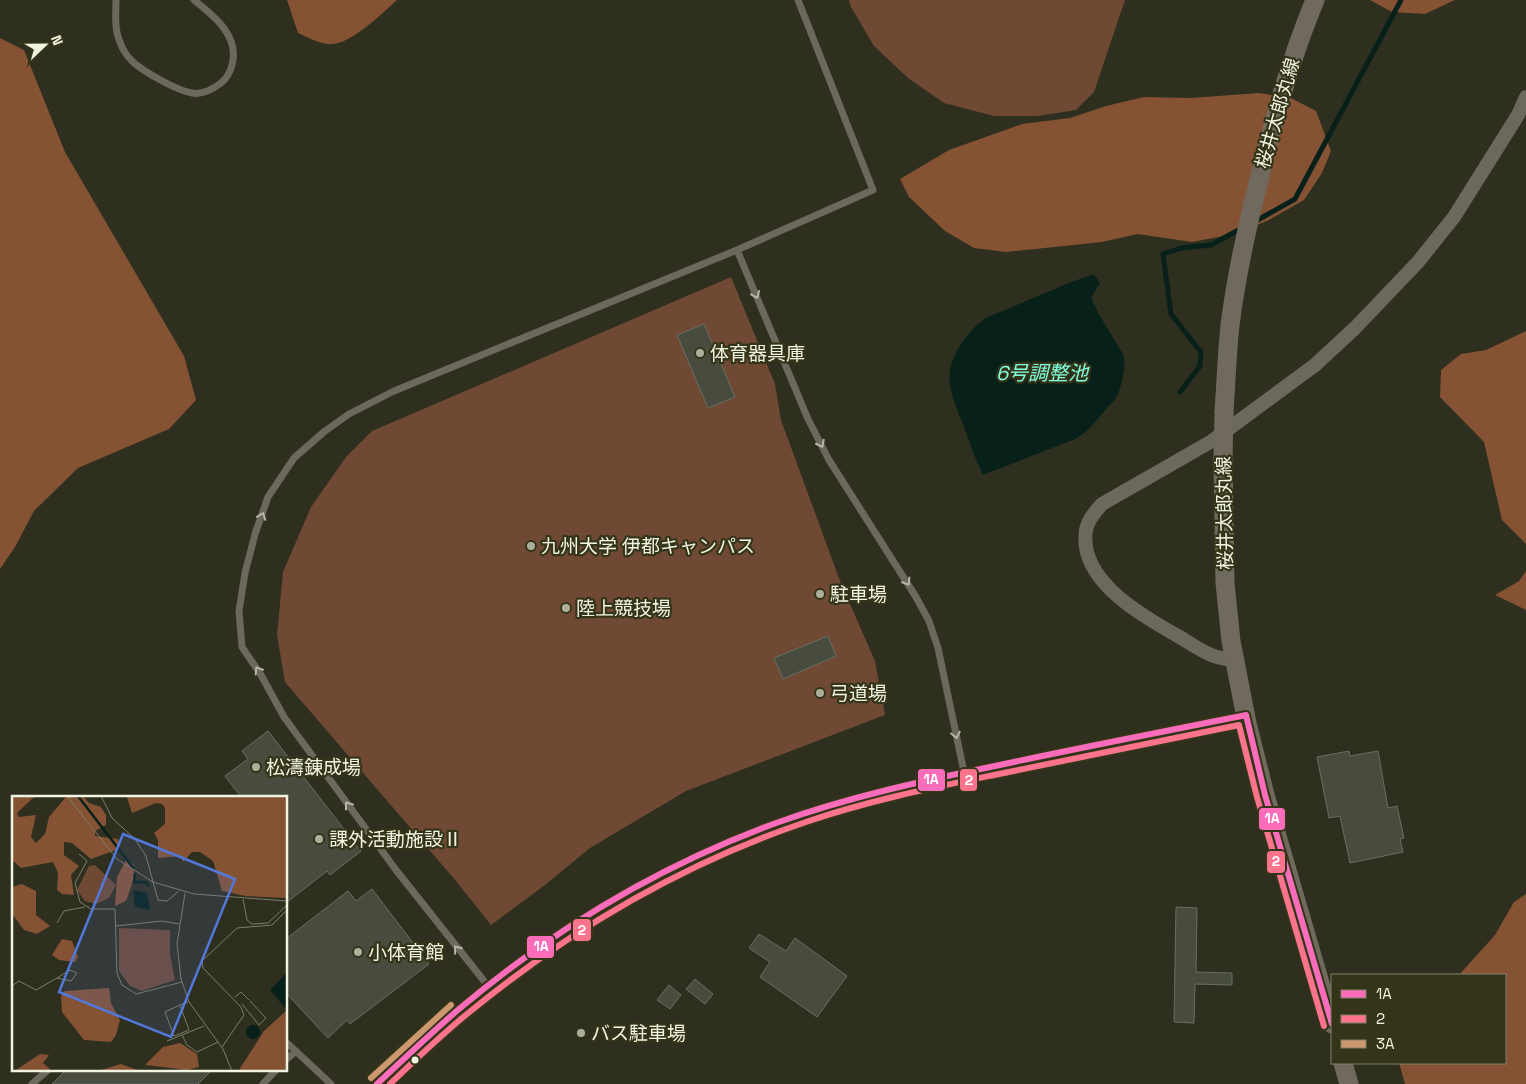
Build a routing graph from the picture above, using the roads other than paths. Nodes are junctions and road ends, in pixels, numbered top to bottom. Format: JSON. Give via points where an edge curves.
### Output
{"nodes":[{"id":1,"x":116,"y":0,"type":"edge"},
{"id":2,"x":194,"y":0,"type":"edge"},
{"id":3,"x":798,"y":0,"type":"edge"},
{"id":4,"x":1315,"y":0,"type":"edge"},
{"id":5,"x":1526,"y":96,"type":"edge"},
{"id":6,"x":737,"y":250,"type":"junction"},
{"id":7,"x":1235,"y":661,"type":"junction"},
{"id":8,"x":1246,"y":715,"type":"junction"},
{"id":9,"x":964,"y":772,"type":"junction"},
{"id":10,"x":488,"y":986,"type":"junction"},
{"id":11,"x":1331,"y":1021,"type":"edge"},
{"id":12,"x":288,"y":1044,"type":"edge"},
{"id":13,"x":296,"y":1051,"type":"junction"},
{"id":14,"x":288,"y":1058,"type":"edge"},
{"id":15,"x":1343,"y":1064,"type":"edge"},
{"id":16,"x":46,"y":1072,"type":"edge"},
{"id":17,"x":274,"y":1072,"type":"edge"},
{"id":18,"x":32,"y":1084,"type":"edge"},
{"id":19,"x":263,"y":1084,"type":"edge"},
{"id":20,"x":331,"y":1084,"type":"edge"},
{"id":21,"x":377,"y":1084,"type":"edge"},
{"id":22,"x":1349,"y":1084,"type":"edge"}],
"edges":[{"from":1,"to":2,"type":"lane","via":[[119,40],[132,61],[150,74],[193,93],[216,87],[227,78],[234,57],[227,31]]},
{"from":3,"to":6,"type":"lane","via":[[874,190]]},
{"from":4,"to":7,"type":"main road","name":"桜井太郎丸線","bridge":true,"via":[[1272,124],[1240,262],[1230,326],[1223,460],[1226,583]]},
{"from":5,"to":7,"type":"street","via":[[1518,115],[1454,217],[1418,262],[1368,315],[1315,364],[1212,441],[1102,504],[1091,516],[1086,529],[1090,560],[1098,576],[1114,593],[1144,617],[1210,655]]},
{"from":6,"to":9,"type":"lane","one_way":true,"via":[[808,419],[829,460],[929,621],[938,648]]},
{"from":10,"to":6,"type":"lane","one_way":true,"via":[[396,870],[284,717],[242,647],[239,611],[255,534],[268,498],[294,458],[348,414],[394,391]]},
{"from":7,"to":8,"type":"main road","name":"桜井太郎丸線"},
{"from":8,"to":9,"type":"lane"},
{"from":8,"to":11,"type":"main road","name":"桜井太郎丸線","via":[[1265,795]]},
{"from":9,"to":10,"type":"lane","via":[[829,805],[691,860],[578,922]]},
{"from":10,"to":21,"type":"lane"},
{"from":12,"to":13,"type":"lane"},
{"from":13,"to":14,"type":"lane"},
{"from":13,"to":20,"type":"lane"},
{"from":15,"to":22,"type":"main road"},
{"from":16,"to":18,"type":"lane"},
{"from":17,"to":19,"type":"lane"}]}
